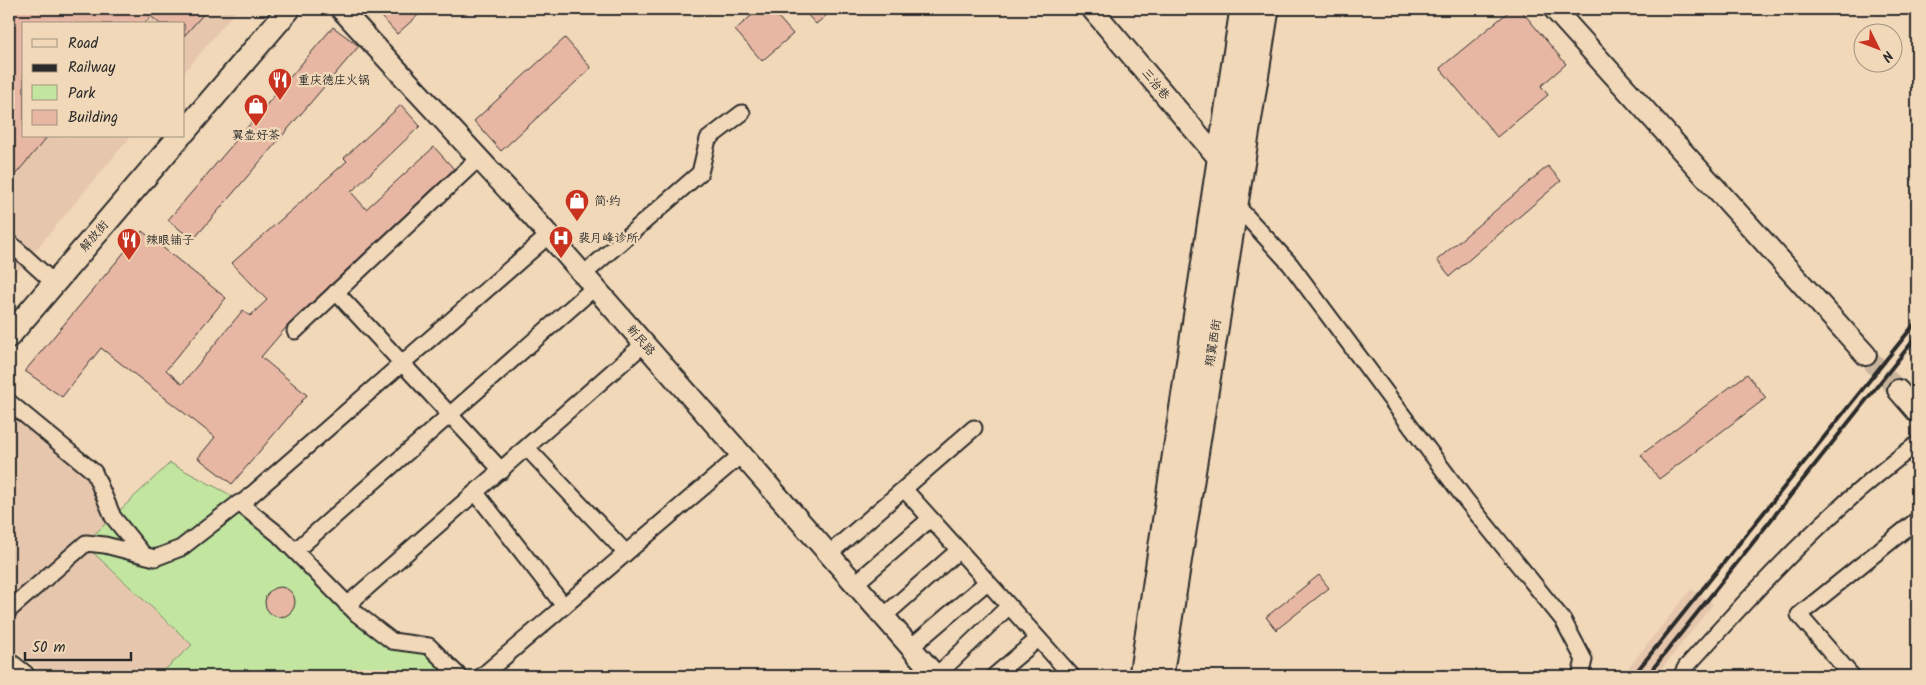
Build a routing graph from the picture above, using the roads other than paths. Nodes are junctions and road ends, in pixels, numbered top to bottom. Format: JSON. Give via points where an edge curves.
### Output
{"nodes":[{"id":1,"x":273,"y":9,"type":"edge"},
{"id":2,"x":289,"y":9,"type":"edge"},
{"id":3,"x":341,"y":9,"type":"edge"},
{"id":4,"x":1092,"y":9,"type":"edge"},
{"id":5,"x":1243,"y":9,"type":"edge"},
{"id":6,"x":1266,"y":9,"type":"edge"},
{"id":7,"x":1554,"y":9,"type":"edge"},
{"id":8,"x":185,"y":112,"type":"edge"},
{"id":9,"x":742,"y":113,"type":"dead end"},
{"id":10,"x":185,"y":131,"type":"edge"},
{"id":11,"x":162,"y":138,"type":"edge"},
{"id":12,"x":178,"y":138,"type":"edge"},
{"id":13,"x":479,"y":158,"type":"junction"},
{"id":14,"x":1220,"y":160,"type":"junction"},
{"id":15,"x":1235,"y":204,"type":"junction"},
{"id":16,"x":549,"y":235,"type":"junction"},
{"id":17,"x":9,"y":242,"type":"edge"},
{"id":18,"x":50,"y":278,"type":"junction"},
{"id":19,"x":589,"y":281,"type":"junction"},
{"id":20,"x":336,"y":292,"type":"junction"},
{"id":21,"x":9,"y":317,"type":"edge"},
{"id":22,"x":295,"y":331,"type":"dead end"},
{"id":23,"x":9,"y":336,"type":"edge"},
{"id":24,"x":644,"y":344,"type":"junction"},
{"id":25,"x":1866,"y":355,"type":"tunnel mouth"},
{"id":26,"x":402,"y":363,"type":"junction"},
{"id":27,"x":1898,"y":390,"type":"tunnel mouth"},
{"id":28,"x":9,"y":402,"type":"edge"},
{"id":29,"x":1917,"y":412,"type":"edge"},
{"id":30,"x":450,"y":414,"type":"junction"},
{"id":31,"x":974,"y":428,"type":"dead end"},
{"id":32,"x":1917,"y":444,"type":"edge"},
{"id":33,"x":528,"y":448,"type":"junction"},
{"id":34,"x":742,"y":454,"type":"junction"},
{"id":35,"x":502,"y":470,"type":"junction"},
{"id":36,"x":904,"y":489,"type":"junction"},
{"id":37,"x":476,"y":493,"type":"junction"},
{"id":38,"x":241,"y":504,"type":"junction"},
{"id":39,"x":930,"y":519,"type":"junction"},
{"id":40,"x":1917,"y":520,"type":"edge"},
{"id":41,"x":959,"y":550,"type":"junction"},
{"id":42,"x":295,"y":551,"type":"junction"},
{"id":43,"x":626,"y":553,"type":"junction"},
{"id":44,"x":830,"y":553,"type":"junction"},
{"id":45,"x":143,"y":554,"type":"junction"},
{"id":46,"x":987,"y":582,"type":"junction"},
{"id":47,"x":856,"y":583,"type":"junction"},
{"id":48,"x":347,"y":605,"type":"junction"},
{"id":49,"x":564,"y":606,"type":"junction"},
{"id":50,"x":1009,"y":606,"type":"junction"},
{"id":51,"x":9,"y":610,"type":"edge"},
{"id":52,"x":884,"y":616,"type":"junction"},
{"id":53,"x":1038,"y":639,"type":"junction"},
{"id":54,"x":911,"y":647,"type":"junction"},
{"id":55,"x":459,"y":676,"type":"edge"},
{"id":56,"x":482,"y":676,"type":"edge"},
{"id":57,"x":936,"y":676,"type":"edge"},
{"id":58,"x":994,"y":676,"type":"edge"},
{"id":59,"x":1072,"y":676,"type":"edge"},
{"id":60,"x":1142,"y":676,"type":"edge"},
{"id":61,"x":1160,"y":676,"type":"edge"},
{"id":62,"x":1580,"y":676,"type":"edge"},
{"id":63,"x":1681,"y":676,"type":"edge"},
{"id":64,"x":1852,"y":676,"type":"edge"}],
"edges":[{"from":1,"to":8,"type":"main road"},
{"from":2,"to":10,"type":"main road"},
{"from":3,"to":13,"type":"street","name":"新民路"},
{"from":4,"to":14,"type":"street","name":"三治巷"},
{"from":5,"to":14,"type":"main road","name":"翔翼西街"},
{"from":6,"to":15,"type":"main road","name":"翔翼西街"},
{"from":7,"to":25,"type":"street"},
{"from":9,"to":19,"type":"street","via":[[708,139],[700,172]]},
{"from":11,"to":18,"type":"main road"},
{"from":12,"to":18,"type":"main road","name":"解放街"},
{"from":13,"to":16,"type":"street","name":"新民路"},
{"from":13,"to":20,"type":"street"},
{"from":14,"to":60,"type":"main road","name":"翔翼西街"},
{"from":15,"to":61,"type":"main road","name":"翔翼西街"},
{"from":15,"to":62,"type":"street","via":[[1290,264],[1465,499],[1563,620],[1584,660]]},
{"from":16,"to":19,"type":"street","name":"新民路"},
{"from":16,"to":26,"type":"street"},
{"from":17,"to":18,"type":"street"},
{"from":18,"to":21,"type":"main road"},
{"from":18,"to":23,"type":"main road","name":"解放街"},
{"from":19,"to":24,"type":"street","name":"新民路"},
{"from":19,"to":30,"type":"street"},
{"from":20,"to":22,"type":"street"},
{"from":20,"to":26,"type":"street"},
{"from":24,"to":33,"type":"street"},
{"from":24,"to":34,"type":"street","name":"新民路"},
{"from":26,"to":30,"type":"street"},
{"from":26,"to":38,"type":"street"},
{"from":27,"to":29,"type":"street"},
{"from":28,"to":45,"type":"street","via":[[94,472],[113,517]]},
{"from":30,"to":35,"type":"street"},
{"from":30,"to":42,"type":"street"},
{"from":31,"to":36,"type":"street"},
{"from":32,"to":63,"type":"street","via":[[1878,473],[1760,584]]},
{"from":33,"to":35,"type":"street"},
{"from":33,"to":43,"type":"street"},
{"from":34,"to":43,"type":"street"},
{"from":34,"to":44,"type":"street","name":"新民路"},
{"from":35,"to":37,"type":"street"},
{"from":36,"to":39,"type":"street"},
{"from":36,"to":44,"type":"street"},
{"from":37,"to":48,"type":"street"},
{"from":37,"to":49,"type":"street"},
{"from":38,"to":42,"type":"street"},
{"from":38,"to":45,"type":"street","via":[[181,548],[155,558]]},
{"from":39,"to":41,"type":"street"},
{"from":39,"to":47,"type":"street"},
{"from":40,"to":64,"type":"street","via":[[1799,615]]},
{"from":41,"to":46,"type":"street"},
{"from":41,"to":52,"type":"street"},
{"from":42,"to":48,"type":"street"},
{"from":43,"to":49,"type":"street"},
{"from":44,"to":47,"type":"street","name":"新民路"},
{"from":45,"to":51,"type":"street","via":[[86,543]]},
{"from":46,"to":50,"type":"street"},
{"from":46,"to":54,"type":"street"},
{"from":47,"to":52,"type":"street","name":"新民路"},
{"from":48,"to":55,"type":"street","via":[[392,641],[429,646]]},
{"from":49,"to":56,"type":"street"},
{"from":50,"to":53,"type":"street"},
{"from":50,"to":57,"type":"street"},
{"from":52,"to":54,"type":"street","name":"新民路"},
{"from":53,"to":58,"type":"street"},
{"from":53,"to":59,"type":"street"},
{"from":54,"to":57,"type":"street","name":"新民路"}]}
